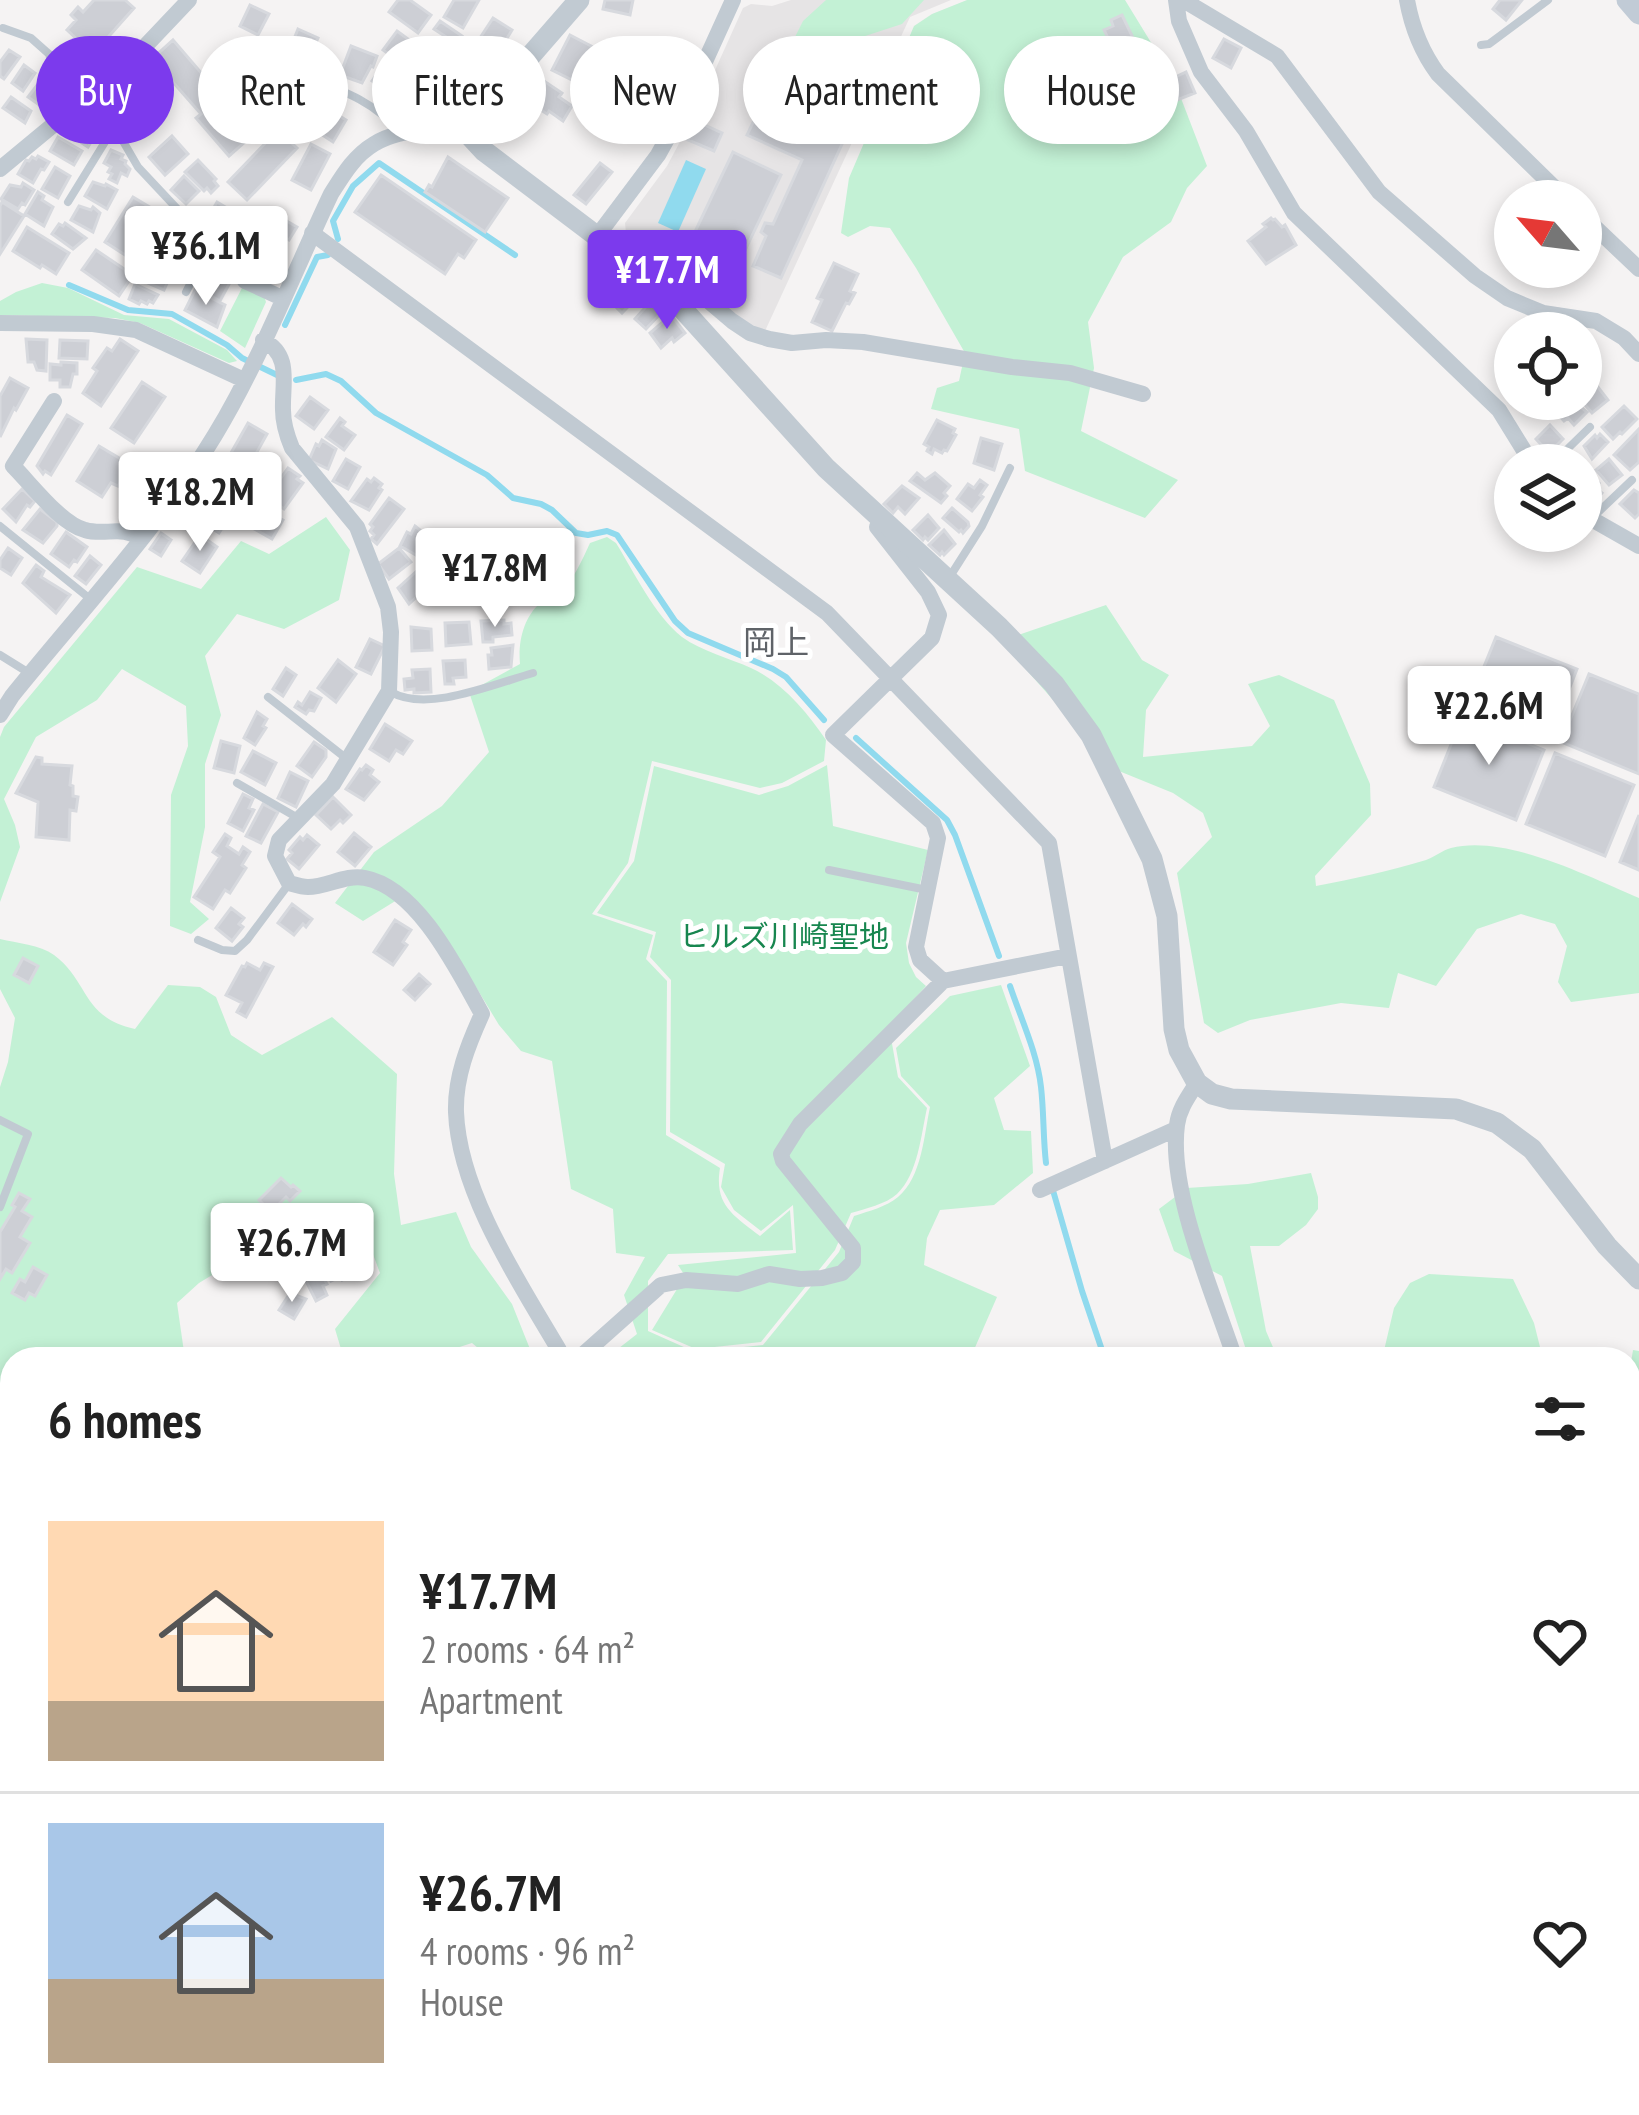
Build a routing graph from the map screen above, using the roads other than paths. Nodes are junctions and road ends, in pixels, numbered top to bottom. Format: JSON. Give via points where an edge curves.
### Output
{"nodes":[{"id":1,"x":189,"y":0,"type":"edge"},
{"id":2,"x":579,"y":0,"type":"edge"},
{"id":3,"x":733,"y":0,"type":"edge"},
{"id":4,"x":1179,"y":0,"type":"edge"},
{"id":5,"x":1407,"y":0,"type":"edge"},
{"id":6,"x":1548,"y":0,"type":"edge"},
{"id":7,"x":1627,"y":0,"type":"edge"},
{"id":8,"x":1639,"y":14,"type":"edge"},
{"id":9,"x":2,"y":28,"type":"edge"},
{"id":10,"x":155,"y":36,"type":"edge"},
{"id":11,"x":546,"y":36,"type":"edge"},
{"id":12,"x":36,"y":42,"type":"edge"},
{"id":13,"x":1481,"y":45,"type":"dead end"},
{"id":14,"x":36,"y":136,"type":"edge"},
{"id":15,"x":104,"y":144,"type":"edge"},
{"id":16,"x":123,"y":144,"type":"edge"},
{"id":17,"x":374,"y":144,"type":"edge"},
{"id":18,"x":478,"y":144,"type":"edge"},
{"id":19,"x":3,"y":160,"type":"edge"},
{"id":20,"x":1547,"y":180,"type":"edge"},
{"id":21,"x":68,"y":202,"type":"dead end"},
{"id":22,"x":184,"y":216,"type":"joint"},
{"id":23,"x":312,"y":233,"type":"junction"},
{"id":24,"x":1602,"y":234,"type":"edge"},
{"id":25,"x":598,"y":235,"type":"junction"},
{"id":26,"x":212,"y":243,"type":"junction"},
{"id":27,"x":629,"y":258,"type":"junction"},
{"id":28,"x":1639,"y":269,"type":"edge"},
{"id":29,"x":187,"y":292,"type":"dead end"},
{"id":30,"x":282,"y":298,"type":"junction"},
{"id":31,"x":0,"y":323,"type":"edge"},
{"id":32,"x":1639,"y":354,"type":"edge"},
{"id":33,"x":253,"y":361,"type":"junction"},
{"id":34,"x":1143,"y":394,"type":"dead end"},
{"id":35,"x":54,"y":401,"type":"dead end"},
{"id":36,"x":1590,"y":427,"type":"dead end"},
{"id":37,"x":1520,"y":444,"type":"edge"},
{"id":38,"x":1573,"y":444,"type":"edge"},
{"id":39,"x":1010,"y":467,"type":"dead end"},
{"id":40,"x":1632,"y":480,"type":"dead end"},
{"id":41,"x":1602,"y":503,"type":"edge"},
{"id":42,"x":884,"y":520,"type":"junction"},
{"id":43,"x":1602,"y":525,"type":"edge"},
{"id":44,"x":0,"y":526,"type":"edge"},
{"id":45,"x":140,"y":538,"type":"junction"},
{"id":46,"x":1639,"y":545,"type":"edge"},
{"id":47,"x":948,"y":579,"type":"junction"},
{"id":48,"x":91,"y":599,"type":"junction"},
{"id":49,"x":0,"y":655,"type":"edge"},
{"id":50,"x":533,"y":673,"type":"dead end"},
{"id":51,"x":30,"y":674,"type":"junction"},
{"id":52,"x":890,"y":678,"type":"junction"},
{"id":53,"x":389,"y":691,"type":"junction"},
{"id":54,"x":268,"y":697,"type":"dead end"},
{"id":55,"x":0,"y":715,"type":"edge"},
{"id":56,"x":349,"y":760,"type":"junction"},
{"id":57,"x":237,"y":783,"type":"dead end"},
{"id":58,"x":299,"y":819,"type":"junction"},
{"id":59,"x":829,"y":870,"type":"dead end"},
{"id":60,"x":289,"y":884,"type":"junction"},
{"id":61,"x":927,"y":890,"type":"junction"},
{"id":62,"x":198,"y":940,"type":"dead end"},
{"id":63,"x":1068,"y":956,"type":"junction"},
{"id":64,"x":943,"y":981,"type":"junction"},
{"id":65,"x":1197,"y":1083,"type":"junction"},
{"id":66,"x":0,"y":1120,"type":"edge"},
{"id":67,"x":1176,"y":1129,"type":"junction"},
{"id":68,"x":1105,"y":1161,"type":"junction"},
{"id":69,"x":1040,"y":1190,"type":"dead end"},
{"id":70,"x":0,"y":1207,"type":"edge"},
{"id":71,"x":1639,"y":1279,"type":"edge"},
{"id":72,"x":557,"y":1347,"type":"edge"},
{"id":73,"x":591,"y":1347,"type":"edge"},
{"id":74,"x":1231,"y":1347,"type":"edge"}],
"edges":[{"from":1,"to":10,"type":"street"},
{"from":2,"to":11,"type":"street"},
{"from":3,"to":25,"type":"street","via":[[658,155]]},
{"from":4,"to":32,"type":"street","via":[[1277,56],[1379,192],[1474,276],[1543,313],[1596,322]]},
{"from":4,"to":37,"type":"street","via":[[1179,21],[1201,72],[1294,213],[1498,410]]},
{"from":5,"to":20,"type":"street","via":[[1438,74]]},
{"from":6,"to":13,"type":"lane"},
{"from":7,"to":8,"type":"main road"},
{"from":9,"to":12,"type":"lane"},
{"from":14,"to":19,"type":"street"},
{"from":15,"to":21,"type":"lane"},
{"from":16,"to":22,"type":"lane"},
{"from":17,"to":23,"type":"street","via":[[331,194]]},
{"from":18,"to":25,"type":"street"},
{"from":22,"to":26,"type":"street"},
{"from":23,"to":30,"type":"street"},
{"from":23,"to":52,"type":"street","via":[[827,613]]},
{"from":24,"to":28,"type":"street"},
{"from":25,"to":27,"type":"street"},
{"from":26,"to":29,"type":"lane"},
{"from":26,"to":30,"type":"street","via":[[245,281]]},
{"from":27,"to":34,"type":"street","via":[[652,253],[732,322],[770,339],[863,342],[1070,373]]},
{"from":27,"to":42,"type":"street"},
{"from":30,"to":33,"type":"street"},
{"from":31,"to":33,"type":"street","via":[[136,330]]},
{"from":33,"to":45,"type":"street","via":[[204,452]]},
{"from":33,"to":53,"type":"street","via":[[276,349],[292,448],[358,527],[388,607]]},
{"from":35,"to":45,"type":"street","via":[[13,466],[68,522]]},
{"from":36,"to":38,"type":"lane"},
{"from":39,"to":47,"type":"lane"},
{"from":40,"to":41,"type":"lane"},
{"from":42,"to":47,"type":"street"},
{"from":42,"to":52,"type":"street","via":[[877,527],[939,615],[932,638]]},
{"from":43,"to":46,"type":"street"},
{"from":44,"to":48,"type":"lane"},
{"from":45,"to":48,"type":"street"},
{"from":47,"to":65,"type":"street","via":[[1076,711],[1142,835],[1167,916],[1174,1029]]},
{"from":48,"to":51,"type":"street"},
{"from":49,"to":51,"type":"lane"},
{"from":50,"to":53,"type":"lane","via":[[430,701]]},
{"from":51,"to":55,"type":"street"},
{"from":52,"to":61,"type":"street","via":[[833,735],[933,823],[938,838]]},
{"from":52,"to":63,"type":"street","via":[[1049,843]]},
{"from":53,"to":56,"type":"street"},
{"from":54,"to":56,"type":"lane"},
{"from":56,"to":58,"type":"street"},
{"from":57,"to":58,"type":"lane"},
{"from":58,"to":60,"type":"street","via":[[276,846]]},
{"from":59,"to":61,"type":"lane"},
{"from":60,"to":62,"type":"lane","via":[[235,951]]},
{"from":60,"to":72,"type":"street","via":[[367,878],[391,890],[429,927],[482,1013],[460,1070],[456,1112],[467,1176]]},
{"from":61,"to":64,"type":"street","via":[[916,947]]},
{"from":63,"to":64,"type":"street"},
{"from":63,"to":68,"type":"street"},
{"from":64,"to":73,"type":"street","via":[[800,1124],[781,1154],[854,1248],[854,1262],[822,1278],[769,1274],[738,1284],[661,1285]]},
{"from":65,"to":67,"type":"street"},
{"from":65,"to":71,"type":"street","via":[[1231,1100],[1456,1109],[1497,1123],[1532,1149]]},
{"from":66,"to":70,"type":"lane","via":[[28,1134]]},
{"from":67,"to":68,"type":"street"},
{"from":67,"to":74,"type":"street","via":[[1180,1193]]},
{"from":68,"to":69,"type":"street"}]}
